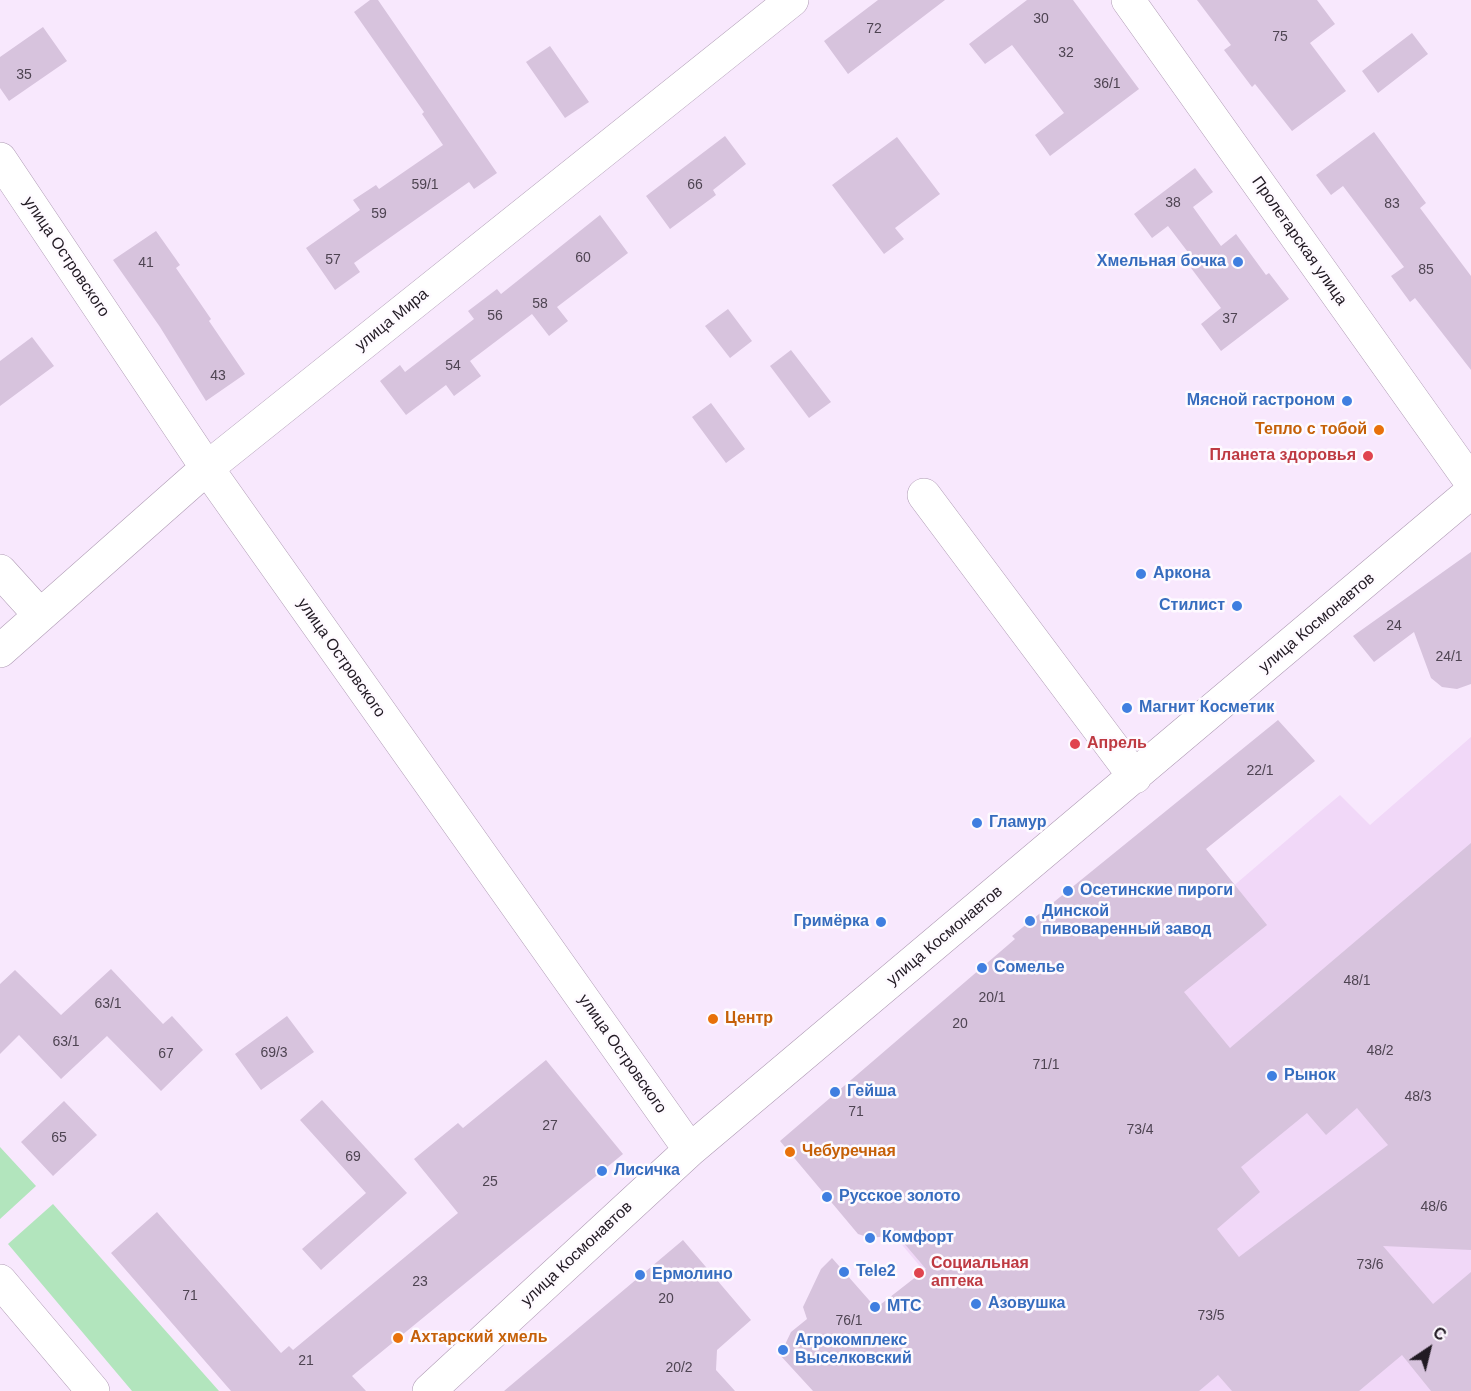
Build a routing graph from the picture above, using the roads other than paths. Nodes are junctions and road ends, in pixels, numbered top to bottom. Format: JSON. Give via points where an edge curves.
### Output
{"nodes":[{"id":1,"x":792,"y":0,"type":"edge"},
{"id":2,"x":1128,"y":0,"type":"edge"},
{"id":3,"x":0,"y":159,"type":"edge"},
{"id":4,"x":207,"y":468,"type":"junction"},
{"id":5,"x":1471,"y":482,"type":"edge"},
{"id":6,"x":1471,"y":492,"type":"edge"},
{"id":7,"x":924,"y":495,"type":"dead end"},
{"id":8,"x":0,"y":572,"type":"edge"},
{"id":9,"x":39,"y":614,"type":"junction"},
{"id":10,"x":0,"y":651,"type":"edge"},
{"id":11,"x":1135,"y":777,"type":"junction"},
{"id":12,"x":690,"y":1150,"type":"junction"},
{"id":13,"x":0,"y":1281,"type":"edge"},
{"id":14,"x":93,"y":1391,"type":"edge"},
{"id":15,"x":429,"y":1391,"type":"edge"}],
"edges":[{"from":1,"to":4,"type":"street","name":"улица Мира"},
{"from":2,"to":5,"type":"street","name":"Пролетарская улица"},
{"from":3,"to":4,"type":"street","name":"улица Островского"},
{"from":4,"to":9,"type":"street","name":"улица Мира"},
{"from":4,"to":12,"type":"street","name":"улица Островского"},
{"from":6,"to":11,"type":"street","name":"улица Космонавтов"},
{"from":7,"to":11,"type":"street"},
{"from":8,"to":9,"type":"street"},
{"from":9,"to":10,"type":"street","name":"улица Мира"},
{"from":11,"to":12,"type":"street","name":"улица Космонавтов"},
{"from":12,"to":15,"type":"street","name":"улица Космонавтов"},
{"from":13,"to":14,"type":"street"}]}
